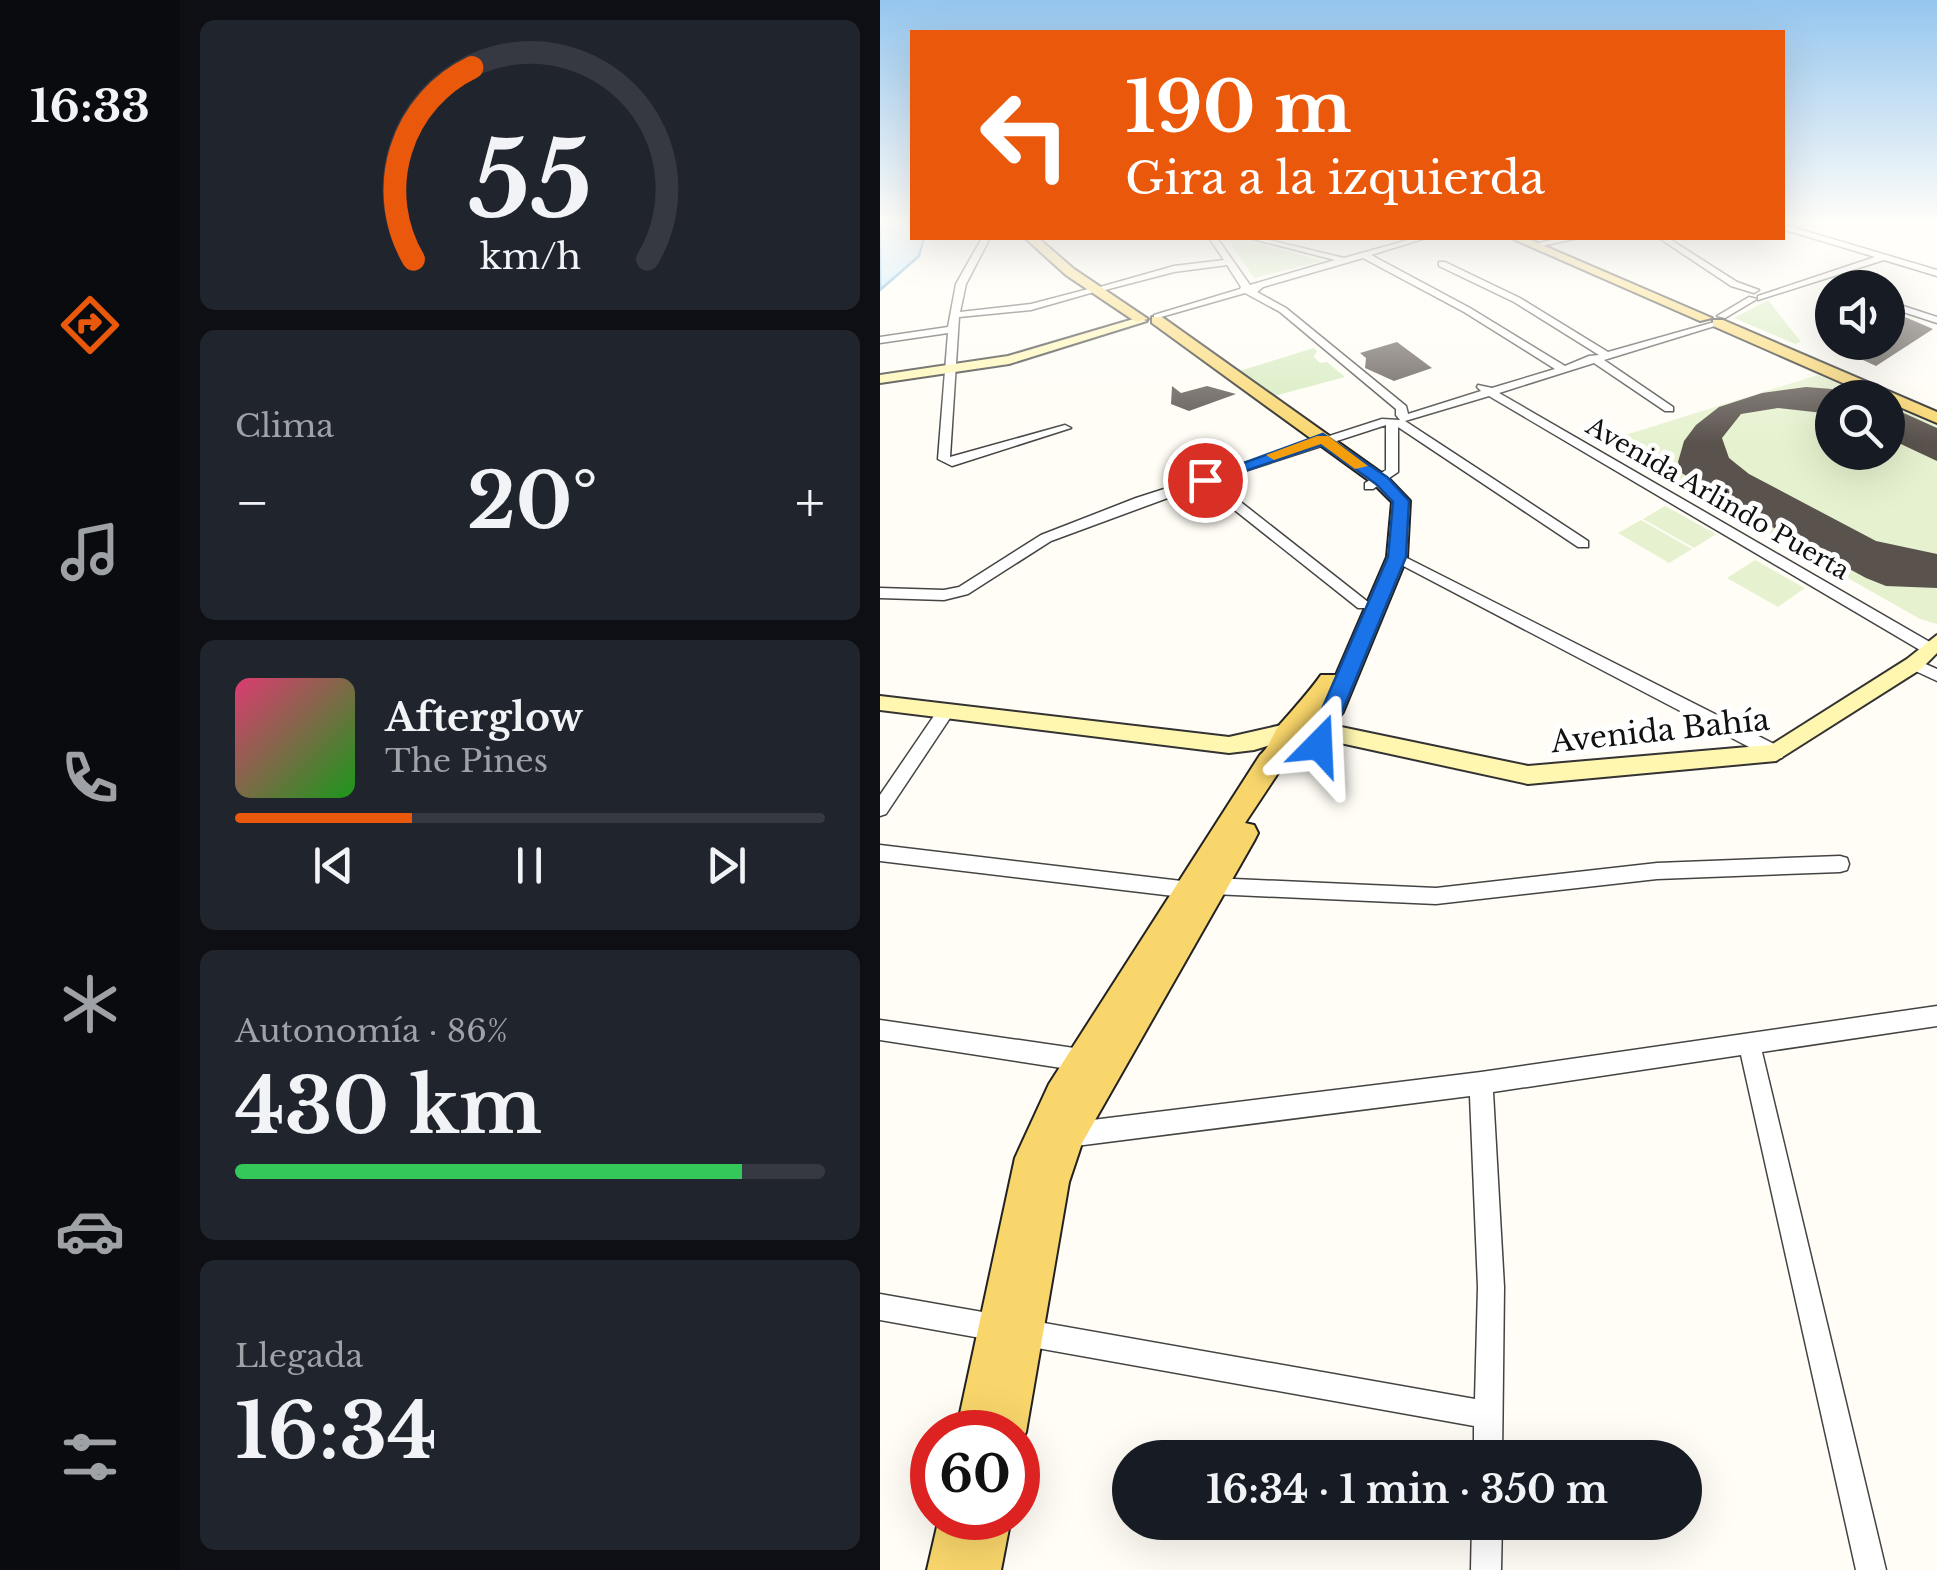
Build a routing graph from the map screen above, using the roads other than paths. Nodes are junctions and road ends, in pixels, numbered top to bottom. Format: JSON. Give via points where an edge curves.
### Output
{"nodes":[{"id":1,"x":958,"y":296,"type":"edge"},
{"id":2,"x":1071,"y":296,"type":"edge"},
{"id":3,"x":1114,"y":296,"type":"edge"},
{"id":4,"x":1224,"y":296,"type":"edge"},
{"id":5,"x":1261,"y":296,"type":"edge"},
{"id":6,"x":1441,"y":296,"type":"edge"},
{"id":7,"x":1509,"y":296,"type":"edge"},
{"id":8,"x":1664,"y":296,"type":"edge"},
{"id":9,"x":1740,"y":296,"type":"edge"},
{"id":10,"x":1754,"y":296,"type":"edge"},
{"id":11,"x":1276,"y":308,"type":"junction"},
{"id":12,"x":1905,"y":310,"type":"edge"},
{"id":13,"x":954,"y":315,"type":"junction"},
{"id":14,"x":1715,"y":318,"type":"junction"},
{"id":15,"x":1148,"y":319,"type":"junction"},
{"id":16,"x":1937,"y":320,"type":"edge"},
{"id":17,"x":953,"y":329,"type":"junction"},
{"id":18,"x":880,"y":340,"type":"edge"},
{"id":19,"x":1599,"y":354,"type":"junction"},
{"id":20,"x":1558,"y":366,"type":"junction"},
{"id":21,"x":949,"y":369,"type":"junction"},
{"id":22,"x":880,"y":379,"type":"edge"},
{"id":23,"x":1490,"y":387,"type":"junction"},
{"id":24,"x":1668,"y":409,"type":"dead end"},
{"id":25,"x":1933,"y":410,"type":"edge"},
{"id":26,"x":1396,"y":416,"type":"junction"},
{"id":27,"x":1065,"y":428,"type":"dead end"},
{"id":28,"x":1317,"y":440,"type":"junction"},
{"id":29,"x":1205,"y":480,"type":"junction"},
{"id":30,"x":1375,"y":483,"type":"junction"},
{"id":31,"x":1583,"y":544,"type":"dead end"},
{"id":32,"x":1397,"y":557,"type":"junction"},
{"id":33,"x":880,"y":593,"type":"edge"},
{"id":34,"x":1363,"y":605,"type":"junction"},
{"id":35,"x":1930,"y":648,"type":"edge"},
{"id":36,"x":1937,"y":676,"type":"edge"},
{"id":37,"x":880,"y":703,"type":"edge"},
{"id":38,"x":946,"y":711,"type":"junction"},
{"id":39,"x":1305,"y":736,"type":"junction"},
{"id":40,"x":1776,"y":753,"type":"junction"},
{"id":41,"x":880,"y":809,"type":"edge"},
{"id":42,"x":880,"y":853,"type":"edge"},
{"id":43,"x":1840,"y":864,"type":"dead end"},
{"id":44,"x":1201,"y":888,"type":"junction"},
{"id":45,"x":1937,"y":1016,"type":"edge"},
{"id":46,"x":880,"y":1030,"type":"edge"},
{"id":47,"x":1749,"y":1042,"type":"junction"},
{"id":48,"x":1081,"y":1060,"type":"junction"},
{"id":49,"x":1481,"y":1084,"type":"junction"},
{"id":50,"x":1068,"y":1136,"type":"junction"},
{"id":51,"x":880,"y":1307,"type":"edge"},
{"id":52,"x":1011,"y":1332,"type":"junction"},
{"id":53,"x":984,"y":1410,"type":"edge"},
{"id":54,"x":1007,"y":1410,"type":"edge"},
{"id":55,"x":1489,"y":1415,"type":"junction"},
{"id":56,"x":1488,"y":1440,"type":"edge"},
{"id":57,"x":955,"y":1540,"type":"edge"},
{"id":58,"x":985,"y":1540,"type":"edge"},
{"id":59,"x":1487,"y":1540,"type":"edge"},
{"id":60,"x":949,"y":1570,"type":"edge"},
{"id":61,"x":979,"y":1570,"type":"edge"},
{"id":62,"x":1486,"y":1570,"type":"edge"},
{"id":63,"x":1870,"y":1570,"type":"edge"}],
"edges":[{"from":1,"to":13,"type":"street"},
{"from":2,"to":13,"type":"street"},
{"from":3,"to":15,"type":"main road"},
{"from":4,"to":15,"type":"street"},
{"from":5,"to":11,"type":"street"},
{"from":6,"to":20,"type":"street"},
{"from":7,"to":19,"type":"street"},
{"from":8,"to":14,"type":"main road"},
{"from":9,"to":14,"type":"street"},
{"from":10,"to":14,"type":"street"},
{"from":11,"to":26,"type":"street"},
{"from":11,"to":26,"type":"street"},
{"from":12,"to":16,"type":"street"},
{"from":13,"to":17,"type":"street"},
{"from":14,"to":19,"type":"street"},
{"from":14,"to":25,"type":"main road"},
{"from":15,"to":21,"type":"street","via":[[1010,360]]},
{"from":15,"to":28,"type":"main road"},
{"from":17,"to":18,"type":"street"},
{"from":17,"to":21,"type":"street"},
{"from":19,"to":20,"type":"street"},
{"from":19,"to":24,"type":"street"},
{"from":20,"to":23,"type":"street"},
{"from":21,"to":22,"type":"street"},
{"from":21,"to":27,"type":"street","via":[[944,459]]},
{"from":23,"to":26,"type":"street"},
{"from":23,"to":26,"type":"street"},
{"from":23,"to":35,"type":"street","name":"Avenida Arlindo Puerta"},
{"from":26,"to":28,"type":"street"},
{"from":26,"to":30,"type":"street","via":[[1392,472]]},
{"from":26,"to":31,"type":"street"},
{"from":28,"to":29,"type":"street"},
{"from":28,"to":30,"type":"main road"},
{"from":29,"to":33,"type":"street","via":[[1046,538],[963,591]]},
{"from":29,"to":34,"type":"street"},
{"from":30,"to":32,"type":"main road","via":[[1401,501]]},
{"from":30,"to":34,"type":"main road","via":[[1387,507],[1386,535]]},
{"from":32,"to":39,"type":"main road","via":[[1331,712]]},
{"from":32,"to":40,"type":"street"},
{"from":34,"to":39,"type":"main road"},
{"from":35,"to":36,"type":"street","name":"Avenida Arlindo Puerta"},
{"from":35,"to":40,"type":"street","name":"Avenida Bahía"},
{"from":37,"to":38,"type":"street","name":"Avenida Bahía"},
{"from":38,"to":39,"type":"street","name":"Avenida Bahía","via":[[1229,745]]},
{"from":38,"to":41,"type":"street"},
{"from":39,"to":40,"type":"street","name":"Avenida Bahía","via":[[1360,736],[1528,775]]},
{"from":39,"to":44,"type":"main road"},
{"from":42,"to":44,"type":"street"},
{"from":43,"to":44,"type":"street","via":[[1657,871],[1436,896]]},
{"from":44,"to":48,"type":"main road"},
{"from":44,"to":50,"type":"main road"},
{"from":45,"to":47,"type":"street"},
{"from":46,"to":48,"type":"street"},
{"from":47,"to":49,"type":"street"},
{"from":47,"to":63,"type":"street"},
{"from":48,"to":52,"type":"main road","via":[[1027,1170]]},
{"from":49,"to":50,"type":"street"},
{"from":49,"to":55,"type":"street","via":[[1492,1287]]},
{"from":50,"to":52,"type":"main road"},
{"from":51,"to":52,"type":"street"},
{"from":52,"to":53,"type":"main road"},
{"from":52,"to":54,"type":"main road"},
{"from":52,"to":55,"type":"street"},
{"from":55,"to":56,"type":"street"},
{"from":57,"to":60,"type":"main road"},
{"from":58,"to":61,"type":"main road"},
{"from":59,"to":62,"type":"street"}]}
